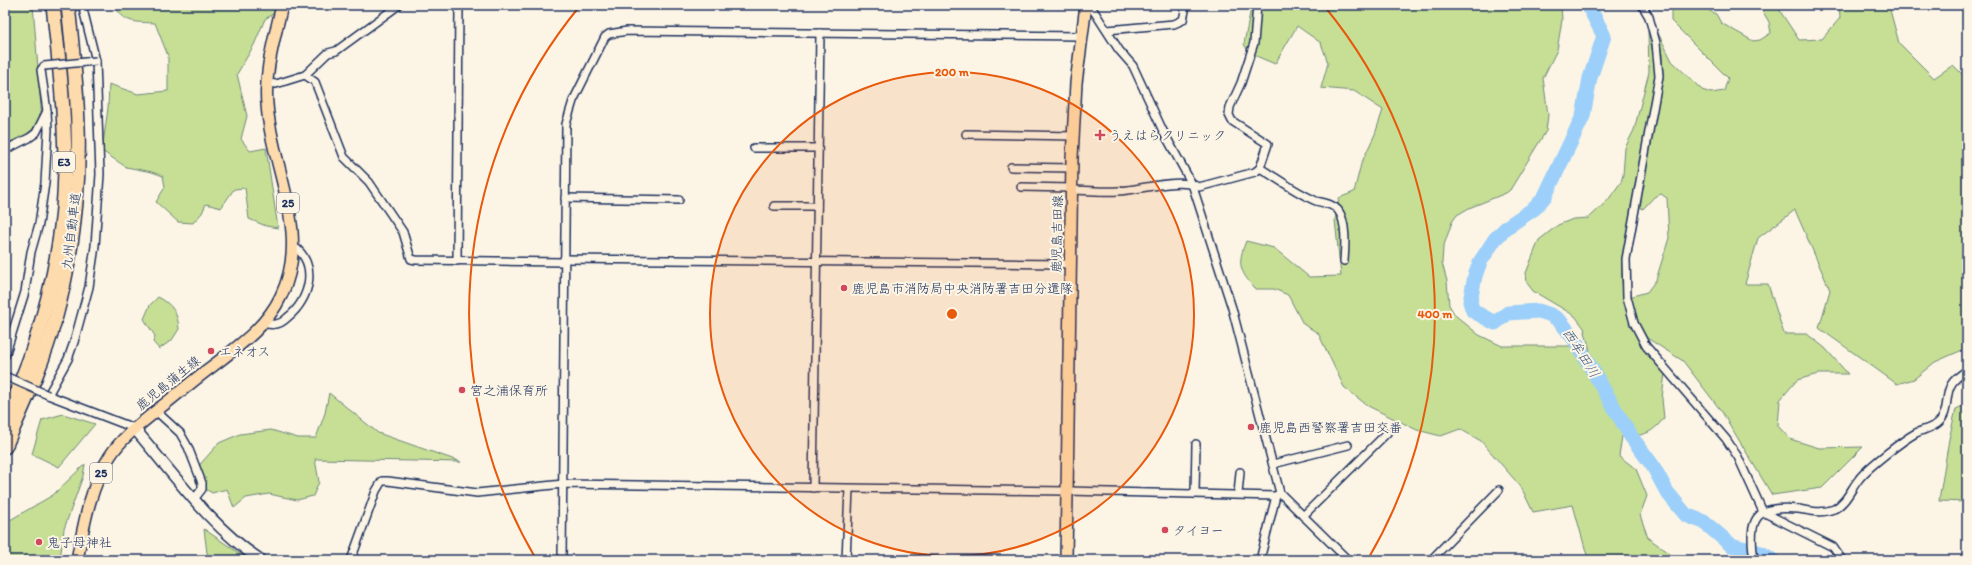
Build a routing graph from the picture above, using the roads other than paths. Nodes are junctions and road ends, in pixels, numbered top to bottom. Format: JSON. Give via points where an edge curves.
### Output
{"nodes":[{"id":1,"x":53,"y":5,"type":"edge"},
{"id":2,"x":68,"y":5,"type":"edge"},
{"id":3,"x":82,"y":5,"type":"edge"},
{"id":4,"x":282,"y":5,"type":"edge"},
{"id":5,"x":399,"y":5,"type":"edge"},
{"id":6,"x":459,"y":5,"type":"edge"},
{"id":7,"x":1086,"y":5,"type":"edge"},
{"id":8,"x":1090,"y":5,"type":"edge"},
{"id":9,"x":1183,"y":5,"type":"edge"},
{"id":10,"x":1257,"y":5,"type":"edge"},
{"id":11,"x":1642,"y":5,"type":"edge"},
{"id":12,"x":1107,"y":30,"type":"junction"},
{"id":13,"x":820,"y":32,"type":"junction"},
{"id":14,"x":1081,"y":36,"type":"junction"},
{"id":15,"x":96,"y":61,"type":"junction"},
{"id":16,"x":305,"y":75,"type":"junction"},
{"id":17,"x":267,"y":83,"type":"junction"},
{"id":18,"x":47,"y":111,"type":"junction"},
{"id":19,"x":966,"y":134,"type":"dead end"},
{"id":20,"x":1073,"y":136,"type":"junction"},
{"id":21,"x":754,"y":148,"type":"dead end"},
{"id":22,"x":818,"y":148,"type":"junction"},
{"id":23,"x":5,"y":150,"type":"edge"},
{"id":24,"x":1011,"y":167,"type":"dead end"},
{"id":25,"x":1072,"y":168,"type":"junction"},
{"id":26,"x":1260,"y":168,"type":"junction"},
{"id":27,"x":1192,"y":184,"type":"junction"},
{"id":28,"x":1021,"y":187,"type":"dead end"},
{"id":29,"x":1071,"y":189,"type":"junction"},
{"id":30,"x":565,"y":198,"type":"junction"},
{"id":31,"x":679,"y":200,"type":"dead end"},
{"id":32,"x":774,"y":206,"type":"dead end"},
{"id":33,"x":817,"y":206,"type":"junction"},
{"id":34,"x":293,"y":246,"type":"junction"},
{"id":35,"x":564,"y":260,"type":"junction"},
{"id":36,"x":457,"y":261,"type":"junction"},
{"id":37,"x":816,"y":261,"type":"junction"},
{"id":38,"x":1344,"y":261,"type":"dead end"},
{"id":39,"x":1070,"y":264,"type":"junction"},
{"id":40,"x":263,"y":324,"type":"junction"},
{"id":41,"x":5,"y":356,"type":"edge"},
{"id":42,"x":1967,"y":370,"type":"edge"},
{"id":43,"x":5,"y":376,"type":"edge"},
{"id":44,"x":48,"y":396,"type":"junction"},
{"id":45,"x":156,"y":411,"type":"junction"},
{"id":46,"x":5,"y":418,"type":"edge"},
{"id":47,"x":134,"y":428,"type":"junction"},
{"id":48,"x":1387,"y":433,"type":"dead end"},
{"id":49,"x":1196,"y":444,"type":"dead end"},
{"id":50,"x":1348,"y":445,"type":"dead end"},
{"id":51,"x":5,"y":447,"type":"edge"},
{"id":52,"x":1273,"y":464,"type":"junction"},
{"id":53,"x":1240,"y":472,"type":"dead end"},
{"id":54,"x":563,"y":484,"type":"junction"},
{"id":55,"x":813,"y":488,"type":"junction"},
{"id":56,"x":849,"y":489,"type":"junction"},
{"id":57,"x":1499,"y":490,"type":"dead end"},
{"id":58,"x":1067,"y":491,"type":"junction"},
{"id":59,"x":1195,"y":493,"type":"junction"},
{"id":60,"x":1238,"y":494,"type":"junction"},
{"id":61,"x":1278,"y":494,"type":"junction"},
{"id":62,"x":195,"y":498,"type":"junction"},
{"id":63,"x":1763,"y":512,"type":"junction"},
{"id":64,"x":1303,"y":516,"type":"junction"},
{"id":65,"x":77,"y":560,"type":"edge"},
{"id":66,"x":261,"y":560,"type":"edge"},
{"id":67,"x":351,"y":560,"type":"edge"},
{"id":68,"x":562,"y":560,"type":"edge"},
{"id":69,"x":846,"y":560,"type":"edge"},
{"id":70,"x":1066,"y":560,"type":"edge"},
{"id":71,"x":1260,"y":560,"type":"edge"},
{"id":72,"x":1348,"y":560,"type":"edge"},
{"id":73,"x":1431,"y":560,"type":"edge"},
{"id":74,"x":1754,"y":560,"type":"edge"},
{"id":75,"x":1842,"y":560,"type":"edge"}],
"edges":[{"from":1,"to":46,"type":"highway","name":"九州自動車道","number":"E3","via":[[64,127],[63,206],[43,317],[30,358]]},
{"from":2,"to":51,"type":"highway","name":"九州自動車道","number":"E3","via":[[78,126],[71,241],[55,321],[41,362]]},
{"from":3,"to":15,"type":"street"},
{"from":4,"to":17,"type":"main road","name":"鹿児島蒲生線","number":"25"},
{"from":5,"to":16,"type":"street","via":[[336,51],[328,53]]},
{"from":6,"to":36,"type":"street"},
{"from":7,"to":14,"type":"main road","name":"鹿児島吉田線"},
{"from":8,"to":12,"type":"street"},
{"from":9,"to":12,"type":"street","via":[[1183,20],[1174,24]]},
{"from":10,"to":26,"type":"street","via":[[1254,44],[1229,115],[1232,121],[1268,144]]},
{"from":11,"to":63,"type":"street","via":[[1649,17],[1656,43],[1658,76],[1626,259],[1625,282],[1629,310],[1646,346],[1726,439],[1738,457]]},
{"from":12,"to":27,"type":"street","via":[[1118,50],[1133,66],[1162,131]]},
{"from":13,"to":14,"type":"street"},
{"from":13,"to":22,"type":"street"},
{"from":13,"to":30,"type":"street","via":[[627,31],[605,36],[593,56],[568,112]]},
{"from":14,"to":20,"type":"main road","name":"鹿児島吉田線"},
{"from":15,"to":18,"type":"street","bridge":true,"via":[[44,66],[41,70]]},
{"from":15,"to":44,"type":"street","via":[[100,174],[92,271],[74,342]]},
{"from":16,"to":17,"type":"street","via":[[276,84]]},
{"from":16,"to":36,"type":"street","via":[[316,82],[344,156],[369,182],[403,232],[411,259]]},
{"from":17,"to":34,"type":"main road","name":"鹿児島蒲生線","number":"25","via":[[270,131],[288,205]]},
{"from":18,"to":23,"type":"street","via":[[36,133]]},
{"from":18,"to":41,"type":"street","via":[[46,176],[39,224],[31,252],[25,292]]},
{"from":19,"to":20,"type":"street"},
{"from":20,"to":25,"type":"main road","name":"鹿児島吉田線"},
{"from":21,"to":22,"type":"street"},
{"from":22,"to":33,"type":"street"},
{"from":24,"to":25,"type":"street"},
{"from":25,"to":29,"type":"main road","name":"鹿児島吉田線"},
{"from":26,"to":27,"type":"street","via":[[1255,172],[1199,187]]},
{"from":26,"to":38,"type":"street","via":[[1307,196],[1334,206],[1342,217]]},
{"from":27,"to":29,"type":"street","via":[[1169,184],[1117,191]]},
{"from":27,"to":52,"type":"street","via":[[1232,308]]},
{"from":28,"to":29,"type":"street"},
{"from":29,"to":39,"type":"main road","name":"鹿児島吉田線"},
{"from":30,"to":31,"type":"street"},
{"from":30,"to":35,"type":"street"},
{"from":32,"to":33,"type":"street"},
{"from":33,"to":37,"type":"street"},
{"from":34,"to":40,"type":"main road","name":"鹿児島蒲生線","number":"25","via":[[288,280],[281,297]]},
{"from":34,"to":40,"type":"street","via":[[306,258],[309,279],[305,297],[301,305],[283,321]]},
{"from":35,"to":36,"type":"street"},
{"from":35,"to":37,"type":"street"},
{"from":35,"to":54,"type":"street"},
{"from":37,"to":39,"type":"street"},
{"from":37,"to":55,"type":"street"},
{"from":39,"to":58,"type":"main road","name":"鹿児島吉田線"},
{"from":40,"to":45,"type":"main road","name":"鹿児島蒲生線","number":"25"},
{"from":42,"to":63,"type":"street","via":[[1949,387],[1944,416],[1938,423],[1915,434],[1892,450],[1860,478],[1847,498],[1834,508],[1818,512],[1776,508]]},
{"from":43,"to":44,"type":"street","bridge":true},
{"from":44,"to":47,"type":"street"},
{"from":45,"to":47,"type":"main road","name":"鹿児島蒲生線","number":"25"},
{"from":45,"to":62,"type":"street","via":[[180,432],[188,448],[202,483],[202,489]]},
{"from":47,"to":62,"type":"street"},
{"from":47,"to":65,"type":"main road","name":"鹿児島蒲生線","number":"25","via":[[111,454],[98,478],[87,511]]},
{"from":48,"to":64,"type":"street"},
{"from":49,"to":59,"type":"street"},
{"from":50,"to":52,"type":"street"},
{"from":52,"to":61,"type":"street"},
{"from":53,"to":60,"type":"street"},
{"from":54,"to":55,"type":"street"},
{"from":54,"to":67,"type":"street","via":[[477,493],[382,481]]},
{"from":54,"to":68,"type":"street"},
{"from":55,"to":56,"type":"street"},
{"from":56,"to":58,"type":"street"},
{"from":56,"to":69,"type":"street"},
{"from":57,"to":73,"type":"street"},
{"from":58,"to":59,"type":"street"},
{"from":58,"to":70,"type":"main road","name":"鹿児島吉田線"},
{"from":59,"to":60,"type":"street"},
{"from":60,"to":61,"type":"street"},
{"from":61,"to":64,"type":"street"},
{"from":61,"to":71,"type":"street"},
{"from":62,"to":66,"type":"street","via":[[232,539]]},
{"from":63,"to":74,"type":"street","via":[[1751,531]]},
{"from":63,"to":75,"type":"street","via":[[1833,547]]},
{"from":64,"to":72,"type":"street"}]}
